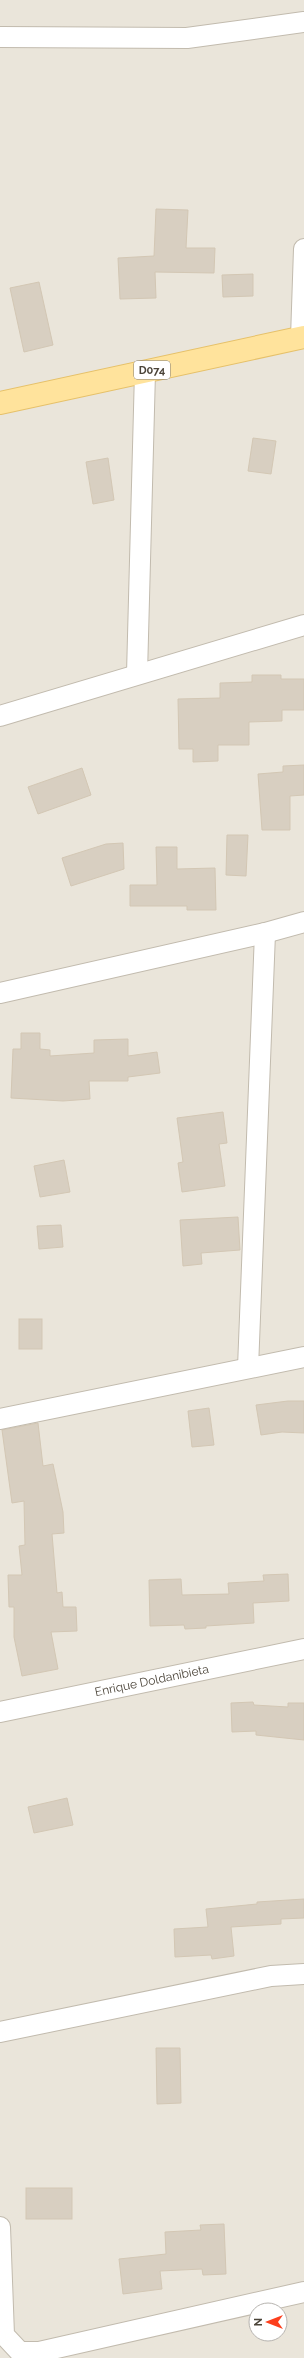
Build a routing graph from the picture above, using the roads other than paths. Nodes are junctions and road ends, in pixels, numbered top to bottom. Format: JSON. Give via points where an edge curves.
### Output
{"nodes":[{"id":1,"x":304,"y":22,"type":"edge"},
{"id":2,"x":0,"y":37,"type":"edge"},
{"id":3,"x":304,"y":249,"type":"edge"},
{"id":4,"x":302,"y":337,"type":"edge"},
{"id":5,"x":145,"y":372,"type":"junction"},
{"id":6,"x":0,"y":403,"type":"edge"},
{"id":7,"x":304,"y":625,"type":"edge"},
{"id":8,"x":138,"y":674,"type":"junction"},
{"id":9,"x":0,"y":716,"type":"edge"},
{"id":10,"x":304,"y":922,"type":"edge"},
{"id":11,"x":264,"y":933,"type":"junction"},
{"id":12,"x":0,"y":993,"type":"edge"},
{"id":13,"x":304,"y":1357,"type":"edge"},
{"id":14,"x":248,"y":1368,"type":"junction"},
{"id":15,"x":0,"y":1419,"type":"edge"},
{"id":16,"x":304,"y":1649,"type":"edge"},
{"id":17,"x":0,"y":1712,"type":"edge"},
{"id":18,"x":304,"y":1974,"type":"edge"},
{"id":19,"x":0,"y":2032,"type":"edge"},
{"id":20,"x":0,"y":2227,"type":"edge"},
{"id":21,"x":304,"y":2292,"type":"edge"}],
"edges":[{"from":1,"to":2,"type":"street","via":[[187,38]]},
{"from":3,"to":4,"type":"street"},
{"from":4,"to":5,"type":"main road","number":"D074"},
{"from":5,"to":6,"type":"main road","number":"D074"},
{"from":5,"to":8,"type":"street"},
{"from":7,"to":8,"type":"street"},
{"from":8,"to":9,"type":"street"},
{"from":10,"to":11,"type":"street"},
{"from":11,"to":12,"type":"street"},
{"from":11,"to":14,"type":"street"},
{"from":13,"to":14,"type":"street"},
{"from":14,"to":15,"type":"street"},
{"from":16,"to":17,"type":"street","name":"Enrique Doldanibieta"},
{"from":18,"to":19,"type":"street","via":[[271,1976]]},
{"from":20,"to":21,"type":"street","via":[[4,2335],[20,2352],[39,2352]]}]}
